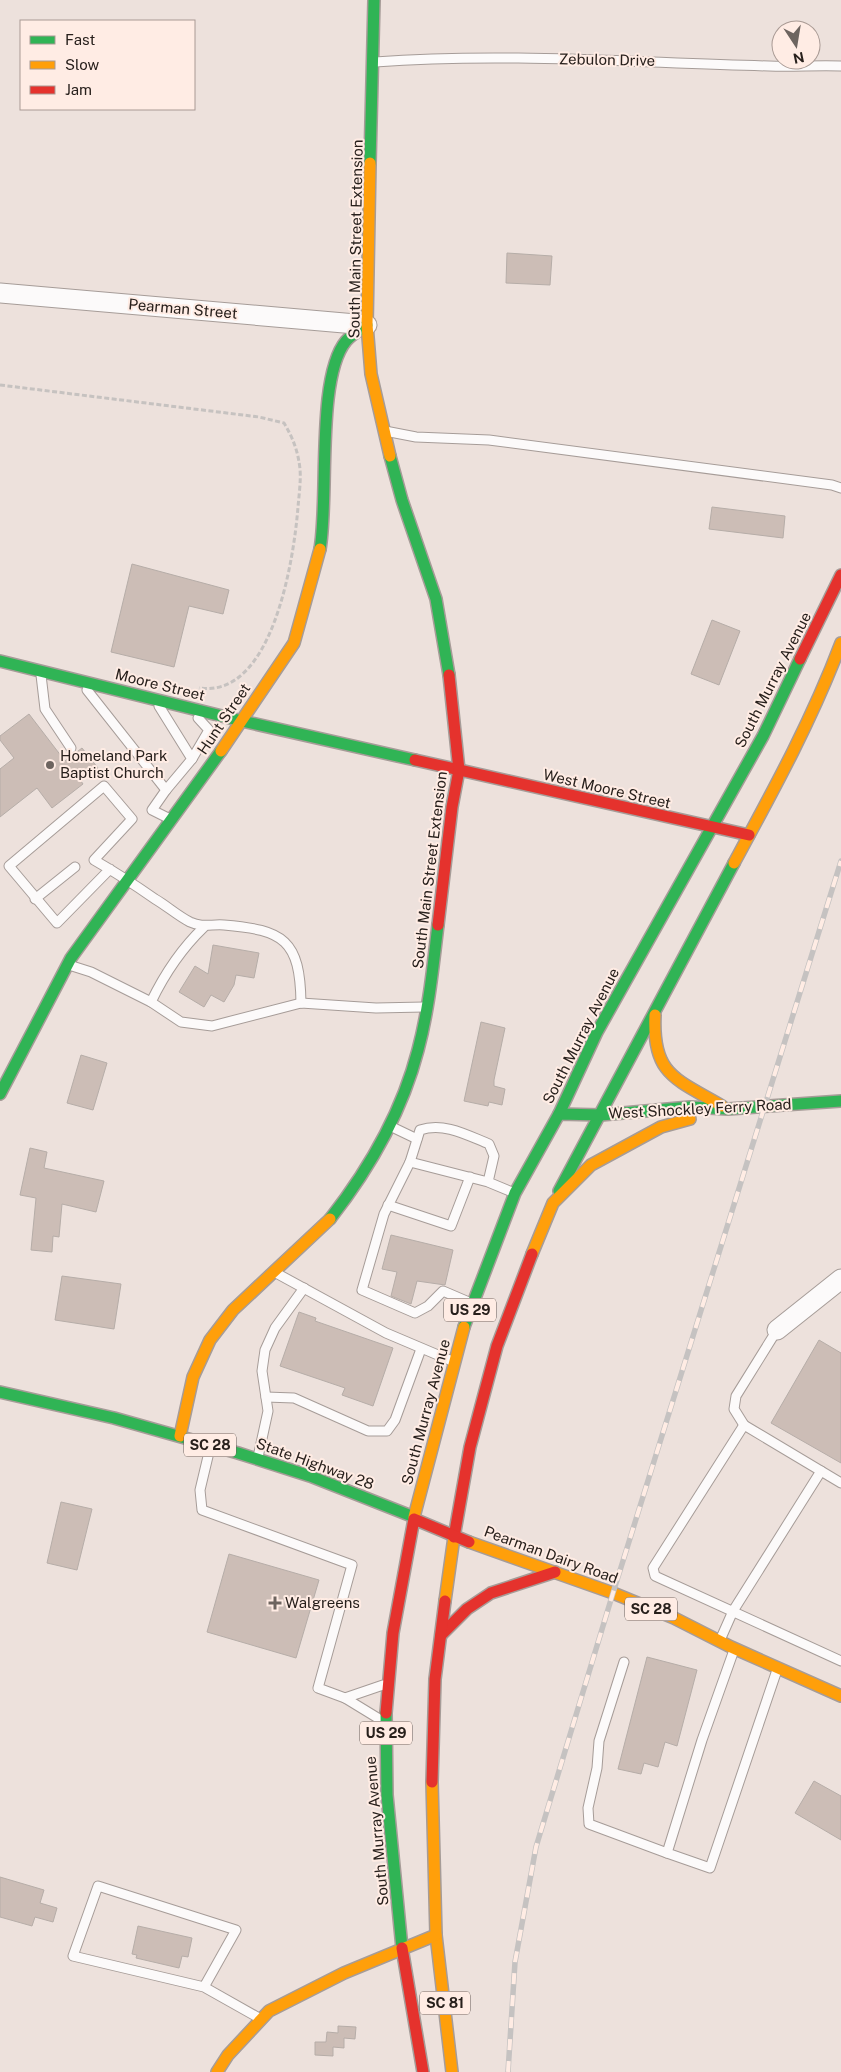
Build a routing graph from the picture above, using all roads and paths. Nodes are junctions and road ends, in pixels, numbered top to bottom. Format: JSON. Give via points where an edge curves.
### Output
{"nodes":[{"id":1,"x":374,"y":0,"type":"edge"},
{"id":2,"x":373,"y":62,"type":"junction"},
{"id":3,"x":841,"y":66,"type":"edge"},
{"id":4,"x":0,"y":293,"type":"edge"},
{"id":5,"x":367,"y":325,"type":"junction"},
{"id":6,"x":0,"y":385,"type":"edge"},
{"id":7,"x":383,"y":431,"type":"junction"},
{"id":8,"x":841,"y":488,"type":"edge"},
{"id":9,"x":841,"y":575,"type":"edge"},
{"id":10,"x":841,"y":643,"type":"edge"},
{"id":11,"x":0,"y":661,"type":"edge"},
{"id":12,"x":40,"y":671,"type":"junction"},
{"id":13,"x":80,"y":680,"type":"junction"},
{"id":14,"x":194,"y":686,"type":"dead end"},
{"id":15,"x":155,"y":699,"type":"junction"},
{"id":16,"x":187,"y":707,"type":"junction"},
{"id":17,"x":242,"y":721,"type":"junction"},
{"id":18,"x":71,"y":748,"type":"dead end"},
{"id":19,"x":192,"y":759,"type":"junction"},
{"id":20,"x":459,"y":770,"type":"junction"},
{"id":21,"x":166,"y":790,"type":"junction"},
{"id":22,"x":172,"y":820,"type":"junction"},
{"id":23,"x":712,"y":828,"type":"junction"},
{"id":24,"x":749,"y":835,"type":"junction"},
{"id":25,"x":4,"y":864,"type":"edge"},
{"id":26,"x":75,"y":867,"type":"dead end"},
{"id":27,"x":110,"y":869,"type":"junction"},
{"id":28,"x":127,"y":880,"type":"junction"},
{"id":29,"x":35,"y":899,"type":"junction"},
{"id":30,"x":204,"y":927,"type":"junction"},
{"id":31,"x":68,"y":964,"type":"junction"},
{"id":32,"x":151,"y":1002,"type":"junction"},
{"id":33,"x":301,"y":1003,"type":"junction"},
{"id":34,"x":426,"y":1006,"type":"junction"},
{"id":35,"x":655,"y":1015,"type":"junction"},
{"id":36,"x":0,"y":1094,"type":"edge"},
{"id":37,"x":841,"y":1101,"type":"edge"},
{"id":38,"x":728,"y":1109,"type":"junction"},
{"id":39,"x":558,"y":1114,"type":"junction"},
{"id":40,"x":601,"y":1115,"type":"junction"},
{"id":41,"x":390,"y":1126,"type":"junction"},
{"id":42,"x":417,"y":1139,"type":"junction"},
{"id":43,"x":410,"y":1162,"type":"junction"},
{"id":44,"x":470,"y":1177,"type":"junction"},
{"id":45,"x":488,"y":1182,"type":"junction"},
{"id":46,"x":515,"y":1193,"type":"junction"},
{"id":47,"x":553,"y":1203,"type":"junction"},
{"id":48,"x":388,"y":1205,"type":"junction"},
{"id":49,"x":275,"y":1273,"type":"junction"},
{"id":50,"x":841,"y":1280,"type":"edge"},
{"id":51,"x":304,"y":1288,"type":"junction"},
{"id":52,"x":473,"y":1304,"type":"junction"},
{"id":53,"x":777,"y":1330,"type":"joint"},
{"id":54,"x":421,"y":1349,"type":"junction"},
{"id":55,"x":454,"y":1362,"type":"junction"},
{"id":56,"x":0,"y":1392,"type":"edge"},
{"id":57,"x":266,"y":1397,"type":"junction"},
{"id":58,"x":744,"y":1426,"type":"junction"},
{"id":59,"x":180,"y":1436,"type":"junction"},
{"id":60,"x":210,"y":1445,"type":"junction"},
{"id":61,"x":258,"y":1459,"type":"junction"},
{"id":62,"x":821,"y":1471,"type":"junction"},
{"id":63,"x":841,"y":1483,"type":"edge"},
{"id":64,"x":414,"y":1519,"type":"junction"},
{"id":65,"x":454,"y":1537,"type":"junction"},
{"id":66,"x":555,"y":1572,"type":"junction"},
{"id":67,"x":733,"y":1611,"type":"junction"},
{"id":68,"x":441,"y":1635,"type":"junction"},
{"id":69,"x":720,"y":1641,"type":"junction"},
{"id":70,"x":734,"y":1648,"type":"junction"},
{"id":71,"x":841,"y":1661,"type":"edge"},
{"id":72,"x":624,"y":1662,"type":"dead end"},
{"id":73,"x":778,"y":1668,"type":"junction"},
{"id":74,"x":388,"y":1683,"type":"junction"},
{"id":75,"x":841,"y":1696,"type":"edge"},
{"id":76,"x":345,"y":1698,"type":"junction"},
{"id":77,"x":386,"y":1723,"type":"junction"},
{"id":78,"x":667,"y":1853,"type":"junction"},
{"id":79,"x":436,"y":1935,"type":"junction"},
{"id":80,"x":402,"y":1948,"type":"junction"},
{"id":81,"x":204,"y":1987,"type":"junction"},
{"id":82,"x":261,"y":2019,"type":"junction"},
{"id":83,"x":217,"y":2072,"type":"edge"},
{"id":84,"x":423,"y":2072,"type":"edge"},
{"id":85,"x":452,"y":2072,"type":"edge"}],
"edges":[{"from":1,"to":2,"type":"main road","name":"South Main Street Extension"},
{"from":2,"to":3,"type":"lane","name":"Zebulon Drive","via":[[487,57]]},
{"from":2,"to":5,"type":"main road","name":"South Main Street Extension"},
{"from":4,"to":5,"type":"street","name":"Pearman Street"},
{"from":5,"to":7,"type":"main road","name":"South Main Street Extension"},
{"from":5,"to":17,"type":"main road","name":"Hunt Street","via":[[346,341],[334,360],[328,388],[321,546],[294,643]]},
{"from":6,"to":14,"type":"path","via":[[259,417],[284,423],[296,443],[300,471],[291,566],[284,598],[264,643],[246,672],[221,687]]},
{"from":7,"to":8,"type":"lane","via":[[416,437],[528,444]]},
{"from":7,"to":20,"type":"main road","name":"South Main Street Extension","via":[[402,500],[436,600],[446,650]]},
{"from":9,"to":23,"type":"main road","name":"South Murray Avenue","via":[[767,727]]},
{"from":10,"to":24,"type":"main road","via":[[798,744]]},
{"from":11,"to":12,"type":"main road","name":"Moore Street"},
{"from":12,"to":13,"type":"main road","name":"Moore Street"},
{"from":12,"to":18,"type":"lane","via":[[45,709]]},
{"from":13,"to":15,"type":"main road","name":"Moore Street"},
{"from":13,"to":21,"type":"lane"},
{"from":15,"to":16,"type":"main road","name":"Moore Street"},
{"from":15,"to":19,"type":"lane"},
{"from":16,"to":17,"type":"main road","name":"Moore Street"},
{"from":16,"to":19,"type":"lane","via":[[209,730]]},
{"from":17,"to":20,"type":"main road","name":"Moore Street"},
{"from":17,"to":22,"type":"main road","name":"Hunt Street"},
{"from":19,"to":21,"type":"lane"},
{"from":20,"to":23,"type":"main road","name":"West Moore Street"},
{"from":20,"to":34,"type":"main road","name":"South Main Street Extension"},
{"from":21,"to":22,"type":"lane","via":[[152,810]]},
{"from":22,"to":28,"type":"main road","name":"Hunt Street"},
{"from":23,"to":24,"type":"main road","name":"West Moore Street"},
{"from":23,"to":39,"type":"main road","name":"South Murray Avenue","via":[[597,1032]]},
{"from":24,"to":35,"type":"main road"},
{"from":25,"to":27,"type":"lane","via":[[104,786],[132,819],[94,860]]},
{"from":25,"to":29,"type":"lane"},
{"from":26,"to":29,"type":"lane"},
{"from":27,"to":28,"type":"lane"},
{"from":27,"to":29,"type":"lane","via":[[57,923]]},
{"from":28,"to":30,"type":"lane","via":[[189,921]]},
{"from":28,"to":31,"type":"main road","name":"Hunt Street"},
{"from":30,"to":32,"type":"lane","via":[[174,961]]},
{"from":30,"to":33,"type":"lane","via":[[221,925],[264,930],[281,938],[293,952],[300,975]]},
{"from":31,"to":32,"type":"lane"},
{"from":31,"to":36,"type":"main road","name":"Hunt Street"},
{"from":32,"to":33,"type":"lane","via":[[181,1022],[212,1026]]},
{"from":33,"to":34,"type":"lane","via":[[376,1008]]},
{"from":34,"to":41,"type":"main road","name":"South Main Street Extension","via":[[418,1050]]},
{"from":35,"to":38,"type":"main road","via":[[654,1039],[660,1063],[687,1086]]},
{"from":35,"to":40,"type":"main road"},
{"from":37,"to":38,"type":"main road","name":"West Shockley Ferry Road","number":"US 29"},
{"from":38,"to":40,"type":"main road","name":"West Shockley Ferry Road","number":"US 29","via":[[690,1107]]},
{"from":38,"to":47,"type":"main road","number":"US 29","via":[[661,1127],[591,1165]]},
{"from":39,"to":40,"type":"main road","name":"West Shockley Ferry Road","number":"US 29"},
{"from":39,"to":46,"type":"main road","name":"South Murray Avenue","number":"US 29"},
{"from":40,"to":47,"type":"main road"},
{"from":41,"to":42,"type":"lane"},
{"from":41,"to":49,"type":"main road","name":"South Main Street Extension","via":[[356,1186]]},
{"from":42,"to":43,"type":"lane"},
{"from":42,"to":45,"type":"lane","via":[[420,1130],[433,1126],[456,1130],[489,1144],[494,1156]]},
{"from":43,"to":44,"type":"lane"},
{"from":43,"to":48,"type":"lane"},
{"from":44,"to":45,"type":"lane"},
{"from":44,"to":48,"type":"lane","via":[[451,1226]]},
{"from":45,"to":46,"type":"lane"},
{"from":46,"to":52,"type":"main road","name":"South Murray Avenue","number":"US 29"},
{"from":47,"to":65,"type":"main road","number":"US 29","via":[[497,1346],[470,1447]]},
{"from":48,"to":52,"type":"lane","via":[[362,1290],[415,1313],[428,1306],[443,1291]]},
{"from":49,"to":51,"type":"lane"},
{"from":49,"to":59,"type":"main road","name":"South Main Street Extension","via":[[233,1310],[210,1340],[193,1377]]},
{"from":50,"to":53,"type":"street"},
{"from":51,"to":54,"type":"lane","via":[[359,1320]]},
{"from":51,"to":57,"type":"lane","via":[[275,1328],[264,1350],[262,1370]]},
{"from":52,"to":55,"type":"main road","name":"South Murray Avenue","number":"US 29"},
{"from":53,"to":58,"type":"lane","via":[[736,1396],[734,1409]]},
{"from":54,"to":55,"type":"lane"},
{"from":54,"to":57,"type":"lane","via":[[395,1420],[387,1431],[368,1430],[294,1398]]},
{"from":55,"to":64,"type":"main road","name":"South Murray Avenue","number":"US 29"},
{"from":56,"to":59,"type":"main road","name":"State Highway 28","number":"SC 28"},
{"from":57,"to":61,"type":"lane","via":[[268,1411]]},
{"from":58,"to":62,"type":"lane"},
{"from":58,"to":67,"type":"lane","via":[[653,1568],[655,1576]]},
{"from":59,"to":60,"type":"main road","name":"State Highway 28","number":"SC 28"},
{"from":60,"to":61,"type":"main road","name":"State Highway 28","number":"SC 28"},
{"from":60,"to":76,"type":"lane","via":[[200,1490],[202,1510],[352,1565],[318,1688]]},
{"from":61,"to":64,"type":"main road","name":"State Highway 28","number":"SC 28","via":[[320,1479]]},
{"from":62,"to":63,"type":"lane"},
{"from":62,"to":67,"type":"lane"},
{"from":64,"to":65,"type":"main road","name":"Pearman Dairy Road","number":"SC 28"},
{"from":64,"to":74,"type":"main road","name":"South Murray Avenue","number":"US 29","via":[[396,1606]]},
{"from":65,"to":66,"type":"main road","name":"Pearman Dairy Road","number":"SC 28"},
{"from":65,"to":68,"type":"main road","number":"US 29"},
{"from":66,"to":68,"type":"main road","via":[[490,1593],[467,1609]]},
{"from":66,"to":69,"type":"main road","name":"Pearman Dairy Road","number":"SC 28","via":[[674,1618]]},
{"from":67,"to":69,"type":"lane"},
{"from":67,"to":71,"type":"lane"},
{"from":68,"to":79,"type":"main road","number":"US 29","via":[[435,1679],[432,1792]]},
{"from":69,"to":70,"type":"main road","name":"Pearman Dairy Road","number":"SC 28"},
{"from":70,"to":73,"type":"main road","name":"Pearman Dairy Road","number":"SC 28"},
{"from":70,"to":78,"type":"lane"},
{"from":72,"to":78,"type":"lane","via":[[598,1741],[597,1768],[588,1808],[589,1824]]},
{"from":73,"to":75,"type":"main road","name":"Pearman Dairy Road","number":"SC 28"},
{"from":73,"to":78,"type":"lane","via":[[710,1868]]},
{"from":74,"to":76,"type":"lane"},
{"from":74,"to":77,"type":"main road","name":"South Murray Avenue","number":"US 29"},
{"from":76,"to":77,"type":"lane"},
{"from":77,"to":80,"type":"main road","name":"South Murray Avenue","number":"US 29","via":[[387,1801]]},
{"from":79,"to":80,"type":"main road"},
{"from":79,"to":85,"type":"main road","number":"SC 81"},
{"from":80,"to":82,"type":"main road","via":[[269,2011]]},
{"from":80,"to":84,"type":"main road","name":"South Murray Avenue","number":"SC 81"},
{"from":81,"to":81,"type":"lane","via":[[73,1956],[98,1886],[236,1930]]},
{"from":81,"to":82,"type":"lane"},
{"from":82,"to":83,"type":"main road","via":[[228,2054]]}]}
